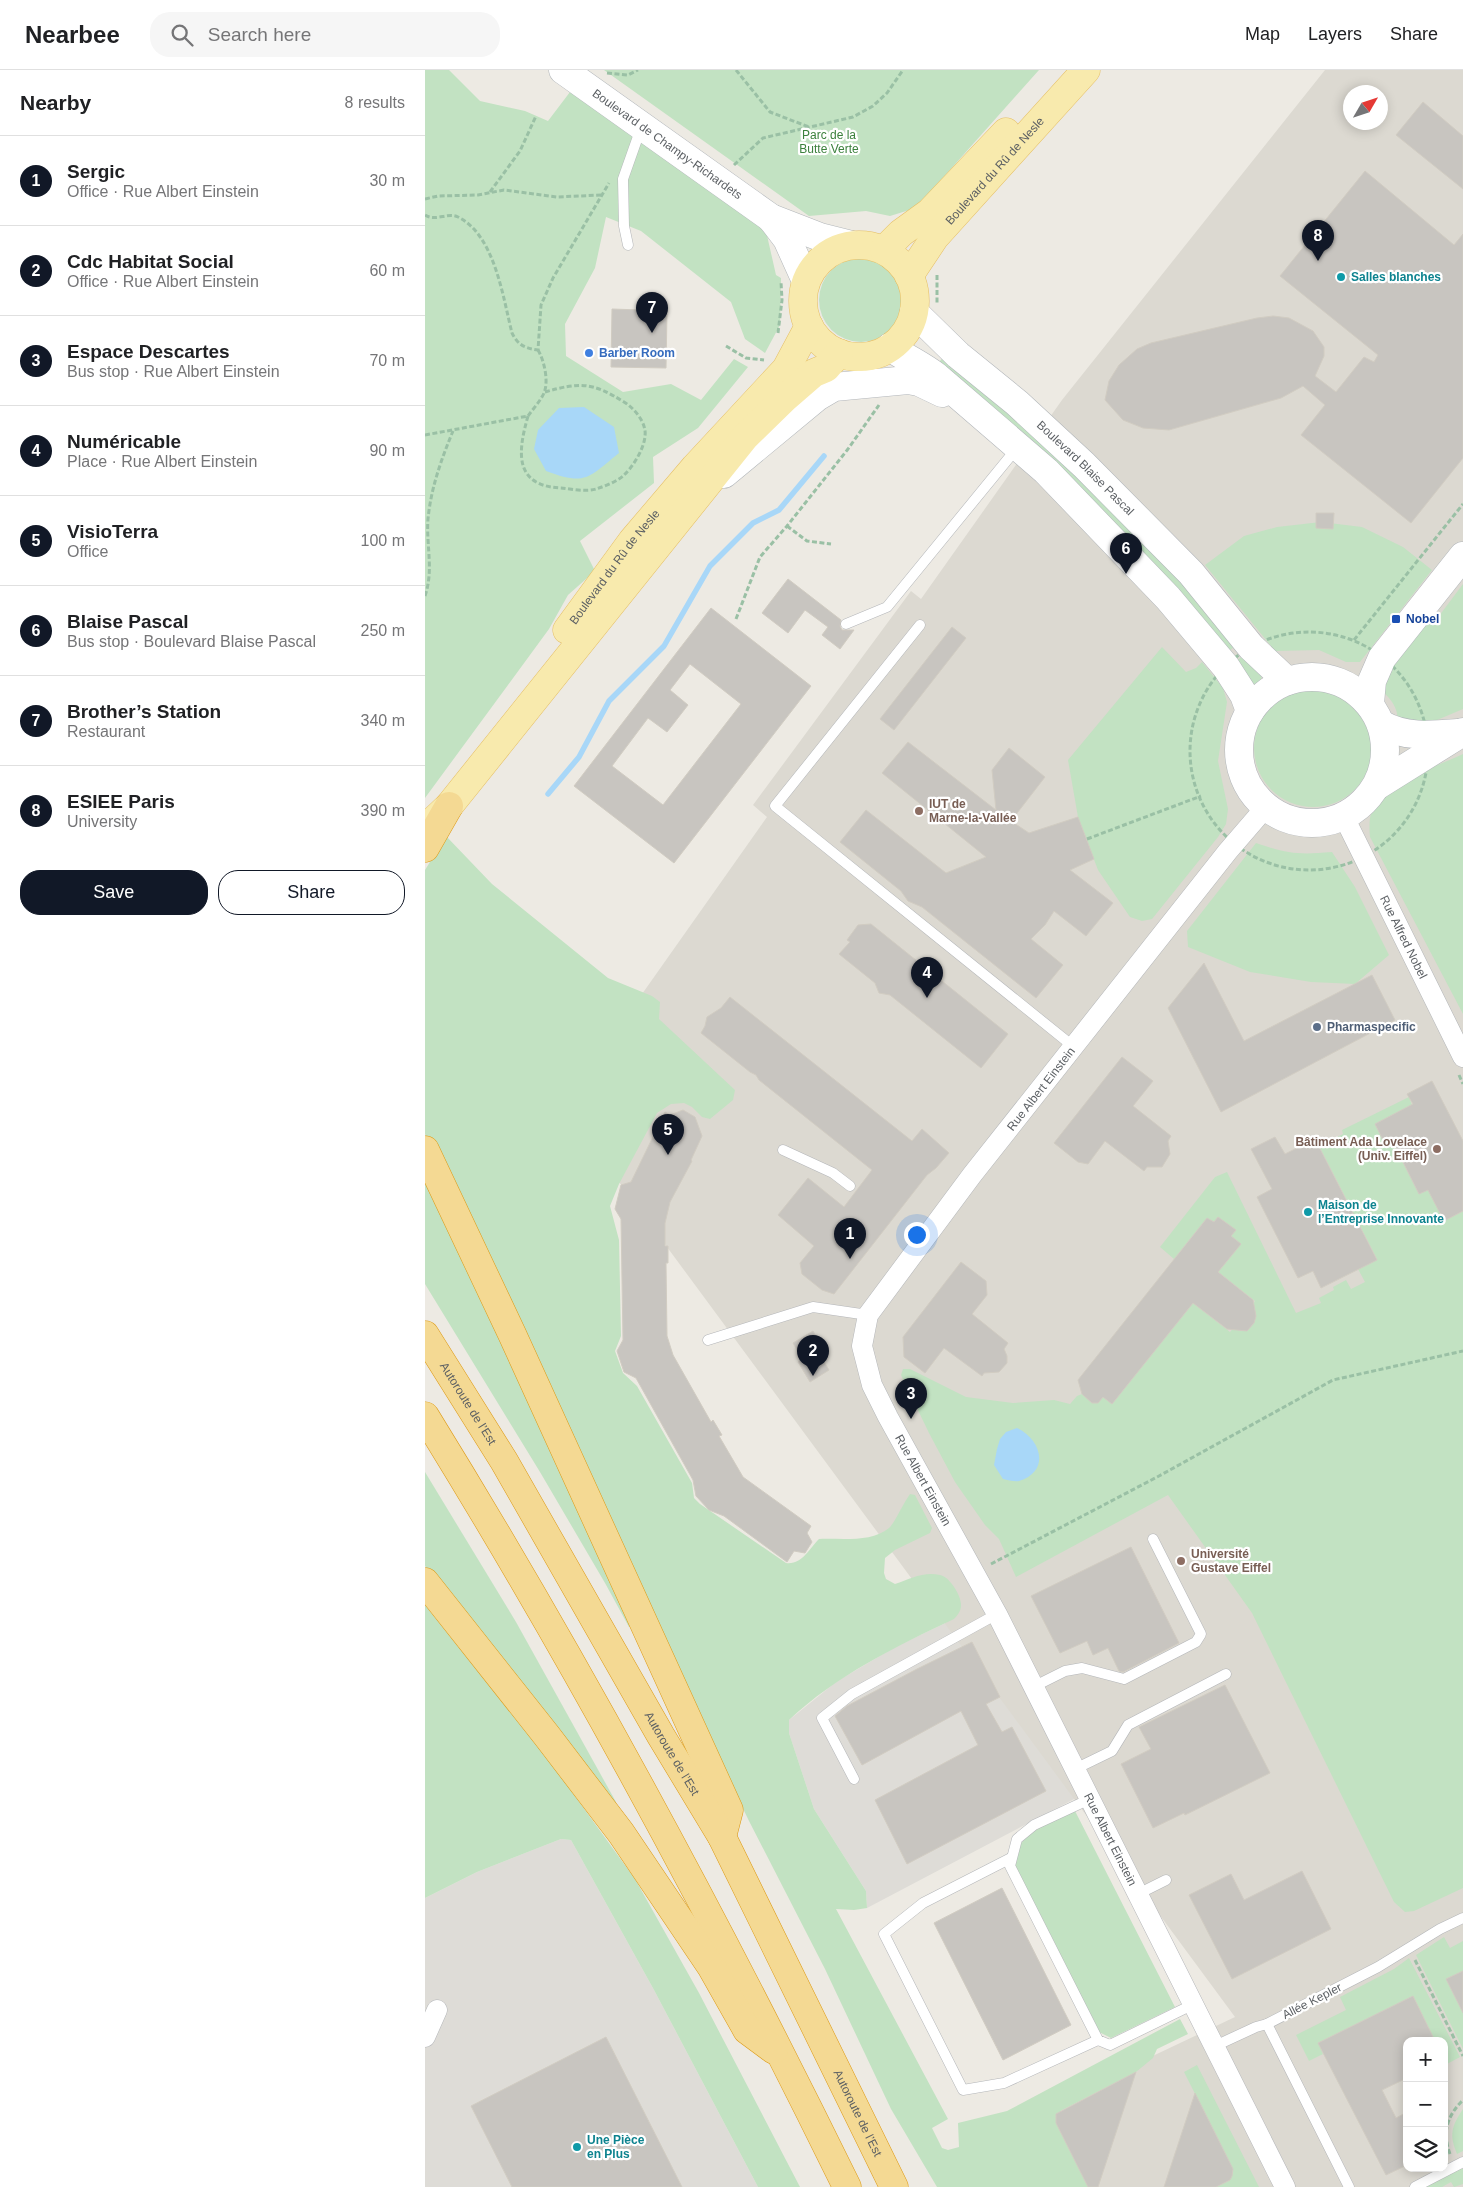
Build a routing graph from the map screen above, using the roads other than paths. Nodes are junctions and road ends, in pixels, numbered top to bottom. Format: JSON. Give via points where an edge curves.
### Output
{"nodes":[{"id":1,"x":563,"y":70,"type":"edge"},
{"id":2,"x":1063,"y":70,"type":"edge"},
{"id":3,"x":1086,"y":70,"type":"edge"},
{"id":4,"x":641,"y":127,"type":"junction"},
{"id":5,"x":771,"y":218,"type":"junction"},
{"id":6,"x":628,"y":245,"type":"dead end"},
{"id":7,"x":852,"y":245,"type":"junction"},
{"id":8,"x":884,"y":250,"type":"junction"},
{"id":9,"x":909,"y":276,"type":"junction"},
{"id":10,"x":793,"y":281,"type":"junction"},
{"id":11,"x":914,"y":312,"type":"junction"},
{"id":12,"x":809,"y":326,"type":"junction"},
{"id":13,"x":890,"y":347,"type":"junction"},
{"id":14,"x":839,"y":353,"type":"junction"},
{"id":15,"x":1009,"y":439,"type":"junction"},
{"id":16,"x":696,"y":497,"type":"junction"},
{"id":17,"x":1463,"y":556,"type":"edge"},
{"id":18,"x":846,"y":624,"type":"dead end"},
{"id":19,"x":920,"y":625,"type":"dead end"},
{"id":20,"x":1381,"y":658,"type":"junction"},
{"id":21,"x":1287,"y":681,"type":"junction"},
{"id":22,"x":1341,"y":682,"type":"junction"},
{"id":23,"x":1249,"y":711,"type":"junction"},
{"id":24,"x":1375,"y":713,"type":"junction"},
{"id":25,"x":1463,"y":732,"type":"edge"},
{"id":26,"x":1377,"y":785,"type":"junction"},
{"id":27,"x":1265,"y":808,"type":"junction"},
{"id":28,"x":437,"y":810,"type":"edge"},
{"id":29,"x":1344,"y":817,"type":"junction"},
{"id":30,"x":425,"y":831,"type":"edge"},
{"id":31,"x":425,"y":848,"type":"edge"},
{"id":32,"x":1074,"y":1047,"type":"junction"},
{"id":33,"x":1463,"y":1057,"type":"edge"},
{"id":34,"x":425,"y":1150,"type":"edge"},
{"id":35,"x":783,"y":1150,"type":"dead end"},
{"id":36,"x":850,"y":1186,"type":"dead end"},
{"id":37,"x":868,"y":1316,"type":"junction"},
{"id":38,"x":425,"y":1335,"type":"edge"},
{"id":39,"x":708,"y":1340,"type":"dead end"},
{"id":40,"x":425,"y":1416,"type":"edge"},
{"id":41,"x":1153,"y":1539,"type":"dead end"},
{"id":42,"x":425,"y":1582,"type":"edge"},
{"id":43,"x":997,"y":1614,"type":"junction"},
{"id":44,"x":1226,"y":1674,"type":"dead end"},
{"id":45,"x":1033,"y":1687,"type":"junction"},
{"id":46,"x":1075,"y":1769,"type":"junction"},
{"id":47,"x":854,"y":1779,"type":"dead end"},
{"id":48,"x":1090,"y":1799,"type":"junction"},
{"id":49,"x":722,"y":1837,"type":"junction"},
{"id":50,"x":1011,"y":1858,"type":"junction"},
{"id":51,"x":1166,"y":1880,"type":"dead end"},
{"id":52,"x":1138,"y":1894,"type":"junction"},
{"id":53,"x":1463,"y":1918,"type":"edge"},
{"id":54,"x":1194,"y":2004,"type":"junction"},
{"id":55,"x":437,"y":2010,"type":"dead end"},
{"id":56,"x":1267,"y":2024,"type":"junction"},
{"id":57,"x":425,"y":2037,"type":"edge"},
{"id":58,"x":1097,"y":2040,"type":"junction"},
{"id":59,"x":1215,"y":2046,"type":"junction"},
{"id":60,"x":783,"y":2058,"type":"junction"},
{"id":61,"x":1459,"y":2164,"type":"edge"},
{"id":62,"x":847,"y":2187,"type":"edge"},
{"id":63,"x":894,"y":2187,"type":"edge"},
{"id":64,"x":1285,"y":2187,"type":"edge"},
{"id":65,"x":1349,"y":2187,"type":"edge"},
{"id":66,"x":1415,"y":2187,"type":"edge"}],
"edges":[{"from":1,"to":4,"type":"street","name":"Boulevard de Champy-Richardets"},
{"from":2,"to":8,"type":"main road","via":[[930,212]]},
{"from":3,"to":9,"type":"main road","name":"Boulevard du Rû de Nesle","via":[[935,238]]},
{"from":4,"to":5,"type":"street","name":"Boulevard de Champy-Richardets"},
{"from":4,"to":6,"type":"lane","via":[[623,179],[624,226]]},
{"from":5,"to":7,"type":"street","name":"Boulevard de Champy-Richardets","via":[[820,237]]},
{"from":5,"to":10,"type":"street","name":"Boulevard de Champy-Richardets","via":[[787,239]]},
{"from":7,"to":8,"type":"main road"},
{"from":7,"to":10,"type":"main road","via":[[827,254]]},
{"from":8,"to":9,"type":"main road","via":[[900,262]]},
{"from":9,"to":11,"type":"main road","via":[[914,292]]},
{"from":10,"to":12,"type":"main road","via":[[804,289],[803,308]]},
{"from":11,"to":13,"type":"main road","via":[[906,331]]},
{"from":11,"to":21,"type":"street","name":"Boulevard Blaise Pascal","via":[[952,350],[1017,403],[1084,465],[1191,573],[1251,646]]},
{"from":12,"to":14,"type":"main road","via":[[821,342]]},
{"from":12,"to":28,"type":"main road","name":"Boulevard du Rû de Nesle","via":[[786,369],[632,541]]},
{"from":13,"to":14,"type":"main road","via":[[866,356]]},
{"from":13,"to":15,"type":"street","via":[[922,365]]},
{"from":14,"to":16,"type":"main road","via":[[826,368],[790,394],[745,436]]},
{"from":15,"to":16,"type":"street","via":[[949,398],[919,382],[896,380],[834,387],[817,396]]},
{"from":15,"to":18,"type":"lane","via":[[887,607]]},
{"from":15,"to":23,"type":"street","via":[[1045,471],[1168,598],[1226,667],[1244,695]]},
{"from":16,"to":28,"type":"main road"},
{"from":17,"to":20,"type":"street"},
{"from":19,"to":32,"type":"lane","via":[[775,806]]},
{"from":20,"to":22,"type":"street"},
{"from":20,"to":24,"type":"street","via":[[1372,681]]},
{"from":21,"to":22,"type":"street","via":[[1315,677]]},
{"from":21,"to":23,"type":"street","via":[[1266,693]]},
{"from":22,"to":24,"type":"street"},
{"from":23,"to":27,"type":"street","via":[[1239,736],[1239,762],[1248,788]]},
{"from":24,"to":25,"type":"street","via":[[1395,730],[1426,736]]},
{"from":24,"to":26,"type":"street","via":[[1386,744],[1385,765]]},
{"from":25,"to":26,"type":"street"},
{"from":26,"to":29,"type":"street","via":[[1364,804]]},
{"from":27,"to":29,"type":"street","via":[[1303,824],[1324,824]]},
{"from":27,"to":32,"type":"street","name":"Rue Albert Einstein"},
{"from":28,"to":30,"type":"main road"},
{"from":28,"to":31,"type":"highway"},
{"from":29,"to":33,"type":"street","name":"Rue Alfred Nobel"},
{"from":32,"to":37,"type":"street","name":"Rue Albert Einstein","via":[[972,1175]]},
{"from":34,"to":49,"type":"highway","via":[[729,1810]]},
{"from":35,"to":36,"type":"lane","via":[[833,1172]]},
{"from":37,"to":39,"type":"lane","via":[[813,1307]]},
{"from":37,"to":43,"type":"street","name":"Rue Albert Einstein","via":[[862,1346],[873,1384],[909,1458]]},
{"from":38,"to":49,"type":"highway","name":"Autoroute de l’Est","via":[[503,1461]]},
{"from":40,"to":60,"type":"highway","via":[[657,1816]]},
{"from":41,"to":45,"type":"lane","via":[[1201,1634],[1195,1642],[1124,1679],[1082,1668],[1065,1671]]},
{"from":42,"to":60,"type":"highway","via":[[621,1833],[712,1968],[747,2030]]},
{"from":43,"to":45,"type":"street","name":"Rue Albert Einstein"},
{"from":43,"to":47,"type":"lane","via":[[852,1694],[822,1718]]},
{"from":44,"to":46,"type":"lane","via":[[1128,1725],[1112,1750]]},
{"from":45,"to":46,"type":"street","name":"Rue Albert Einstein"},
{"from":46,"to":48,"type":"street","name":"Rue Albert Einstein"},
{"from":48,"to":50,"type":"lane","via":[[1034,1825],[1017,1839]]},
{"from":48,"to":52,"type":"street","name":"Rue Albert Einstein"},
{"from":49,"to":63,"type":"highway","name":"Autoroute de l’Est"},
{"from":50,"to":58,"type":"lane","via":[[1010,1866]]},
{"from":50,"to":58,"type":"lane","via":[[923,1903],[885,1934],[963,2090],[1005,2083]]},
{"from":51,"to":52,"type":"lane"},
{"from":52,"to":54,"type":"street","name":"Rue Albert Einstein"},
{"from":53,"to":56,"type":"lane","name":"Allée Kepler","via":[[1379,1967]]},
{"from":54,"to":58,"type":"lane","via":[[1110,2045]]},
{"from":54,"to":59,"type":"street","name":"Rue Albert Einstein"},
{"from":55,"to":57,"type":"street"},
{"from":56,"to":59,"type":"lane"},
{"from":56,"to":65,"type":"lane","name":"Allée Kepler"},
{"from":59,"to":64,"type":"street","name":"Rue Albert Einstein"},
{"from":60,"to":62,"type":"highway"},
{"from":61,"to":66,"type":"lane"}]}
